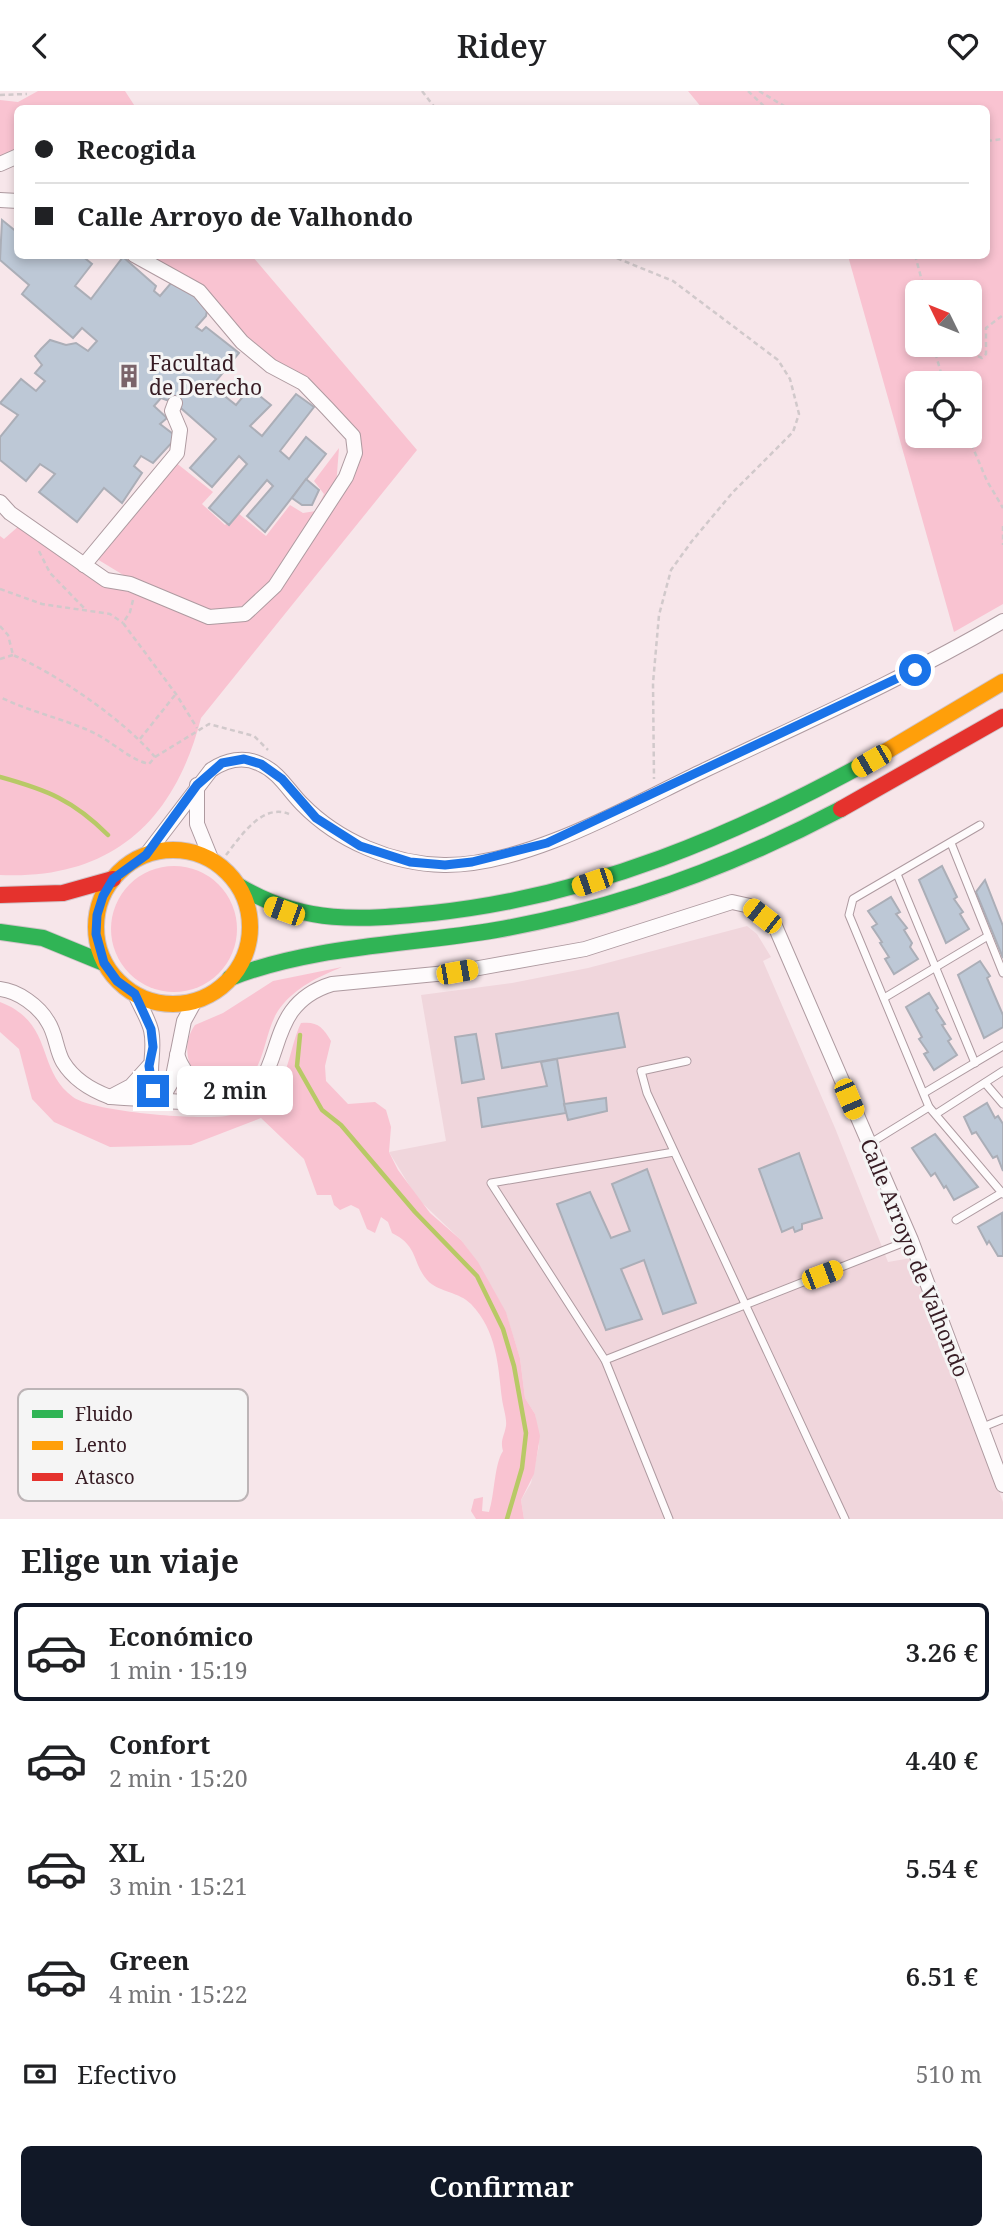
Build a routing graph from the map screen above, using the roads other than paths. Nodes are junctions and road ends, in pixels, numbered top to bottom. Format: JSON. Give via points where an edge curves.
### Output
{"nodes":[{"id":1,"x":141,"y":259,"type":"edge"},
{"id":2,"x":175,"y":404,"type":"dead end"},
{"id":3,"x":0,"y":502,"type":"edge"},
{"id":4,"x":85,"y":565,"type":"junction"},
{"id":5,"x":1003,"y":621,"type":"edge"},
{"id":6,"x":1003,"y":682,"type":"edge"},
{"id":7,"x":1003,"y":717,"type":"edge"},
{"id":8,"x":197,"y":785,"type":"junction"},
{"id":9,"x":979,"y":825,"type":"dead end"},
{"id":10,"x":951,"y":843,"type":"junction"},
{"id":11,"x":146,"y":855,"type":"junction"},
{"id":12,"x":217,"y":864,"type":"junction"},
{"id":13,"x":897,"y":874,"type":"junction"},
{"id":14,"x":113,"y":879,"type":"junction"},
{"id":15,"x":239,"y":886,"type":"junction"},
{"id":16,"x":0,"y":895,"type":"edge"},
{"id":17,"x":0,"y":932,"type":"edge"},
{"id":18,"x":988,"y":936,"type":"junction"},
{"id":19,"x":104,"y":963,"type":"junction"},
{"id":20,"x":936,"y":968,"type":"junction"},
{"id":21,"x":1003,"y":973,"type":"edge"},
{"id":22,"x":230,"y":978,"type":"junction"},
{"id":23,"x":0,"y":989,"type":"edge"},
{"id":24,"x":135,"y":994,"type":"junction"},
{"id":25,"x":884,"y":998,"type":"junction"},
{"id":26,"x":195,"y":1001,"type":"junction"},
{"id":27,"x":1003,"y":1046,"type":"edge"},
{"id":28,"x":176,"y":1052,"type":"junction"},
{"id":29,"x":687,"y":1061,"type":"dead end"},
{"id":30,"x":975,"y":1063,"type":"junction"},
{"id":31,"x":149,"y":1066,"type":"junction"},
{"id":32,"x":1003,"y":1071,"type":"edge"},
{"id":33,"x":985,"y":1083,"type":"junction"},
{"id":34,"x":924,"y":1093,"type":"junction"},
{"id":35,"x":110,"y":1097,"type":"junction"},
{"id":36,"x":161,"y":1100,"type":"junction"},
{"id":37,"x":231,"y":1102,"type":"junction"},
{"id":38,"x":1003,"y":1104,"type":"edge"},
{"id":39,"x":929,"y":1107,"type":"junction"},
{"id":40,"x":936,"y":1114,"type":"junction"},
{"id":41,"x":868,"y":1144,"type":"junction"},
{"id":42,"x":674,"y":1152,"type":"junction"},
{"id":43,"x":1002,"y":1193,"type":"edge"},
{"id":44,"x":956,"y":1220,"type":"dead end"},
{"id":45,"x":911,"y":1240,"type":"junction"},
{"id":46,"x":745,"y":1305,"type":"junction"},
{"id":47,"x":605,"y":1360,"type":"junction"},
{"id":48,"x":1003,"y":1419,"type":"edge"},
{"id":49,"x":983,"y":1427,"type":"junction"},
{"id":50,"x":1003,"y":1485,"type":"edge"},
{"id":51,"x":669,"y":1519,"type":"edge"},
{"id":52,"x":845,"y":1519,"type":"edge"}],
"edges":[{"from":1,"to":4,"type":"street","via":[[199,291],[242,342],[271,366],[303,383],[353,436],[355,453],[339,490],[275,586],[245,614],[209,617],[131,584],[106,580]]},
{"from":2,"to":4,"type":"street","via":[[172,411],[181,439],[177,453]]},
{"from":3,"to":4,"type":"street"},
{"from":5,"to":8,"type":"street","via":[[891,682],[656,793],[547,843],[497,858],[445,865],[410,862],[360,846],[316,818],[282,779],[244,759],[222,763]]},
{"from":6,"to":15,"type":"highway","via":[[819,790],[741,827],[568,890],[474,909],[373,919],[298,916]]},
{"from":7,"to":22,"type":"highway","via":[[886,787],[741,859],[646,894],[541,922],[307,957]]},
{"from":8,"to":11,"type":"street"},
{"from":8,"to":12,"type":"street","via":[[197,824]]},
{"from":9,"to":10,"type":"lane"},
{"from":10,"to":13,"type":"lane"},
{"from":10,"to":18,"type":"lane"},
{"from":11,"to":12,"type":"highway","via":[[179,851]]},
{"from":11,"to":14,"type":"highway"},
{"from":12,"to":15,"type":"highway"},
{"from":13,"to":20,"type":"lane"},
{"from":13,"to":25,"type":"lane","via":[[853,899],[849,915]]},
{"from":14,"to":16,"type":"highway","via":[[63,893]]},
{"from":14,"to":19,"type":"highway","via":[[96,925]]},
{"from":15,"to":22,"type":"highway","via":[[249,916],[249,940],[242,962]]},
{"from":17,"to":19,"type":"highway","via":[[43,938]]},
{"from":18,"to":20,"type":"lane"},
{"from":18,"to":21,"type":"lane"},
{"from":19,"to":24,"type":"highway","via":[[117,981]]},
{"from":20,"to":25,"type":"lane"},
{"from":20,"to":30,"type":"lane"},
{"from":22,"to":26,"type":"highway"},
{"from":23,"to":35,"type":"street","via":[[31,1004],[48,1021],[62,1061],[75,1077]]},
{"from":24,"to":26,"type":"highway","via":[[164,1004]]},
{"from":24,"to":31,"type":"street","via":[[151,1029]]},
{"from":25,"to":34,"type":"lane"},
{"from":26,"to":28,"type":"street"},
{"from":27,"to":30,"type":"lane"},
{"from":28,"to":36,"type":"street","via":[[172,1081]]},
{"from":28,"to":37,"type":"street","via":[[183,1071],[196,1084],[211,1096]]},
{"from":29,"to":42,"type":"lane","via":[[641,1071]]},
{"from":30,"to":34,"type":"lane"},
{"from":31,"to":35,"type":"street","via":[[131,1086]]},
{"from":31,"to":36,"type":"street","via":[[153,1091]]},
{"from":32,"to":33,"type":"lane"},
{"from":33,"to":38,"type":"lane"},
{"from":33,"to":40,"type":"lane"},
{"from":34,"to":39,"type":"lane"},
{"from":35,"to":36,"type":"street"},
{"from":36,"to":37,"type":"street"},
{"from":37,"to":41,"type":"street","name":"Calle Arroyo de Valhondo","via":[[255,1091],[269,1072],[278,1032],[298,1002],[316,989],[457,972],[585,949],[733,902],[750,906],[775,926]]},
{"from":39,"to":40,"type":"lane"},
{"from":39,"to":41,"type":"lane"},
{"from":40,"to":43,"type":"lane"},
{"from":41,"to":45,"type":"street","name":"Calle Arroyo de Valhondo"},
{"from":42,"to":46,"type":"lane"},
{"from":42,"to":47,"type":"lane","via":[[491,1183]]},
{"from":43,"to":44,"type":"lane"},
{"from":45,"to":46,"type":"lane"},
{"from":45,"to":49,"type":"street","name":"Calle Arroyo de Valhondo"},
{"from":46,"to":47,"type":"lane"},
{"from":46,"to":52,"type":"lane"},
{"from":47,"to":51,"type":"lane"},
{"from":48,"to":49,"type":"lane"},
{"from":49,"to":50,"type":"street","name":"Calle Arroyo de Valhondo"}]}
